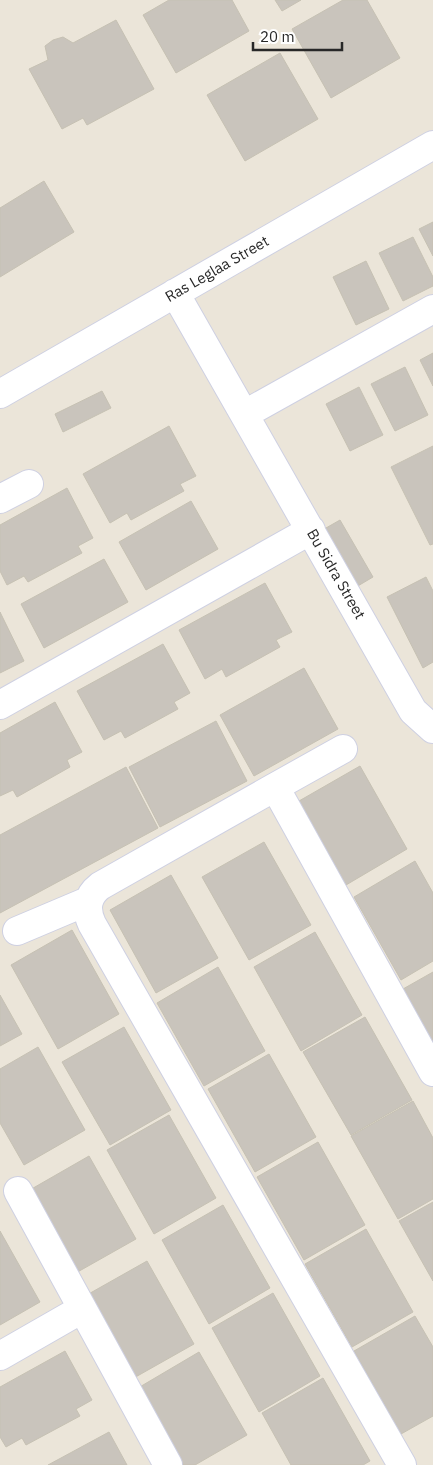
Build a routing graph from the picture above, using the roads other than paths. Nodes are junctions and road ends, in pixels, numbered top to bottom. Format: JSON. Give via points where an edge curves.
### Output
{"nodes":[{"id":1,"x":433,"y":145,"type":"edge"},
{"id":2,"x":176,"y":293,"type":"junction"},
{"id":3,"x":433,"y":309,"type":"edge"},
{"id":4,"x":0,"y":394,"type":"edge"},
{"id":5,"x":245,"y":414,"type":"junction"},
{"id":6,"x":29,"y":484,"type":"dead end"},
{"id":7,"x":0,"y":499,"type":"edge"},
{"id":8,"x":311,"y":530,"type":"junction"},
{"id":9,"x":0,"y":705,"type":"edge"},
{"id":10,"x":433,"y":729,"type":"edge"},
{"id":11,"x":343,"y":749,"type":"dead end"},
{"id":12,"x":276,"y":787,"type":"junction"},
{"id":13,"x":88,"y":901,"type":"junction"},
{"id":14,"x":17,"y":932,"type":"dead end"},
{"id":15,"x":433,"y":1072,"type":"edge"},
{"id":16,"x":18,"y":1191,"type":"dead end"},
{"id":17,"x":82,"y":1309,"type":"junction"},
{"id":18,"x":0,"y":1356,"type":"edge"},
{"id":19,"x":168,"y":1465,"type":"edge"},
{"id":20,"x":402,"y":1465,"type":"edge"}],
"edges":[{"from":1,"to":2,"type":"street","name":"Ras Leglaa Street"},
{"from":2,"to":4,"type":"street","name":"Ras Leglaa Street"},
{"from":2,"to":5,"type":"street","name":"Bu Sidra Street"},
{"from":3,"to":5,"type":"street"},
{"from":5,"to":8,"type":"street","name":"Bu Sidra Street"},
{"from":6,"to":7,"type":"street"},
{"from":8,"to":9,"type":"street"},
{"from":8,"to":10,"type":"street","name":"Bu Sidra Street","via":[[414,711]]},
{"from":11,"to":12,"type":"street"},
{"from":12,"to":13,"type":"street","via":[[100,886]]},
{"from":12,"to":15,"type":"street"},
{"from":13,"to":14,"type":"street"},
{"from":13,"to":20,"type":"street","via":[[92,924]]},
{"from":16,"to":17,"type":"street"},
{"from":17,"to":18,"type":"street"},
{"from":17,"to":19,"type":"street"}]}
